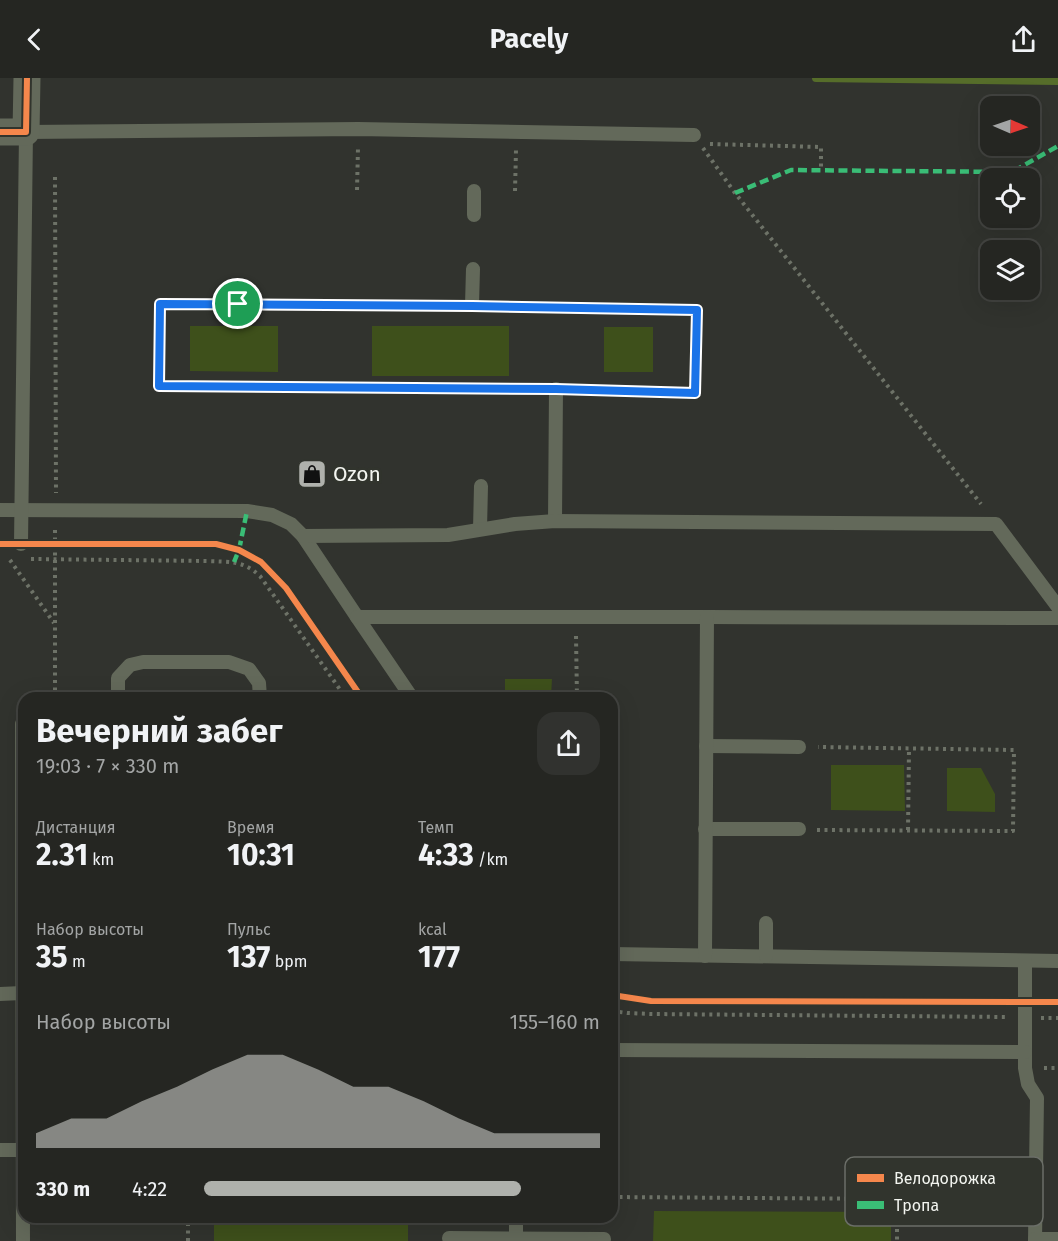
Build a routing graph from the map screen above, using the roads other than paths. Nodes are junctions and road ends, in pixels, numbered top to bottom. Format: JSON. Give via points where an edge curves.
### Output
{"nodes":[{"id":1,"x":27,"y":78,"type":"edge"},
{"id":2,"x":13,"y":132,"type":"edge"},
{"id":3,"x":694,"y":135,"type":"dead end"},
{"id":4,"x":474,"y":191,"type":"dead end"},
{"id":5,"x":474,"y":215,"type":"dead end"},
{"id":6,"x":473,"y":269,"type":"dead end"},
{"id":7,"x":472,"y":306,"type":"road end"},
{"id":8,"x":556,"y":389,"type":"road end"},
{"id":9,"x":482,"y":486,"type":"dead end"},
{"id":10,"x":0,"y":510,"type":"edge"},
{"id":11,"x":21,"y":510,"type":"junction"},
{"id":12,"x":555,"y":521,"type":"junction"},
{"id":13,"x":480,"y":529,"type":"junction"},
{"id":14,"x":303,"y":536,"type":"junction"},
{"id":15,"x":21,"y":544,"type":"road end"},
{"id":16,"x":1058,"y":607,"type":"edge"},
{"id":17,"x":707,"y":617,"type":"junction"},
{"id":18,"x":357,"y":618,"type":"junction"},
{"id":19,"x":1058,"y":618,"type":"edge"},
{"id":20,"x":118,"y":692,"type":"edge"},
{"id":21,"x":260,"y":692,"type":"edge"},
{"id":22,"x":408,"y":692,"type":"edge"},
{"id":23,"x":706,"y":746,"type":"junction"},
{"id":24,"x":799,"y":747,"type":"road end"},
{"id":25,"x":705,"y":829,"type":"junction"},
{"id":26,"x":799,"y":830,"type":"road end"},
{"id":27,"x":766,"y":923,"type":"dead end"},
{"id":28,"x":618,"y":954,"type":"edge"},
{"id":29,"x":705,"y":956,"type":"junction"},
{"id":30,"x":766,"y":956,"type":"junction"},
{"id":31,"x":1025,"y":961,"type":"junction"},
{"id":32,"x":1058,"y":961,"type":"edge"},
{"id":33,"x":18,"y":993,"type":"edge"},
{"id":34,"x":0,"y":994,"type":"edge"},
{"id":35,"x":618,"y":1050,"type":"edge"},
{"id":36,"x":1025,"y":1052,"type":"junction"},
{"id":37,"x":0,"y":1150,"type":"edge"},
{"id":38,"x":18,"y":1150,"type":"edge"},
{"id":39,"x":1036,"y":1157,"type":"edge"},
{"id":40,"x":22,"y":1223,"type":"edge"},
{"id":41,"x":516,"y":1223,"type":"edge"},
{"id":42,"x":449,"y":1238,"type":"dead end"},
{"id":43,"x":604,"y":1239,"type":"dead end"},
{"id":44,"x":1058,"y":1239,"type":"edge"},
{"id":45,"x":516,"y":1240,"type":"edge"},
{"id":46,"x":1035,"y":1240,"type":"edge"},
{"id":47,"x":22,"y":1241,"type":"edge"}],
"edges":[{"from":1,"to":2,"type":"street"},
{"from":2,"to":3,"type":"lane","via":[[358,129]]},
{"from":2,"to":11,"type":"lane"},
{"from":4,"to":5,"type":"lane"},
{"from":6,"to":7,"type":"lane"},
{"from":8,"to":12,"type":"lane"},
{"from":9,"to":13,"type":"lane"},
{"from":10,"to":11,"type":"lane"},
{"from":11,"to":14,"type":"lane","via":[[247,512],[272,515],[291,524]]},
{"from":11,"to":15,"type":"lane"},
{"from":12,"to":13,"type":"lane"},
{"from":12,"to":16,"type":"lane","via":[[996,524]]},
{"from":13,"to":14,"type":"lane","via":[[448,535]]},
{"from":14,"to":18,"type":"lane"},
{"from":17,"to":18,"type":"lane"},
{"from":17,"to":19,"type":"lane"},
{"from":17,"to":23,"type":"lane"},
{"from":18,"to":22,"type":"lane"},
{"from":20,"to":21,"type":"lane","via":[[118,678],[130,665],[208,662],[249,669],[260,683]]},
{"from":23,"to":24,"type":"lane"},
{"from":23,"to":25,"type":"lane"},
{"from":25,"to":26,"type":"lane"},
{"from":25,"to":29,"type":"lane"},
{"from":27,"to":30,"type":"lane"},
{"from":28,"to":29,"type":"lane"},
{"from":29,"to":30,"type":"lane"},
{"from":30,"to":31,"type":"lane"},
{"from":31,"to":32,"type":"lane"},
{"from":31,"to":36,"type":"lane"},
{"from":33,"to":34,"type":"lane"},
{"from":35,"to":36,"type":"lane"},
{"from":36,"to":39,"type":"lane","via":[[1028,1084],[1037,1098]]},
{"from":37,"to":38,"type":"lane"},
{"from":40,"to":47,"type":"lane"},
{"from":41,"to":45,"type":"lane"},
{"from":42,"to":45,"type":"lane"},
{"from":43,"to":45,"type":"lane"},
{"from":44,"to":46,"type":"lane"}]}
